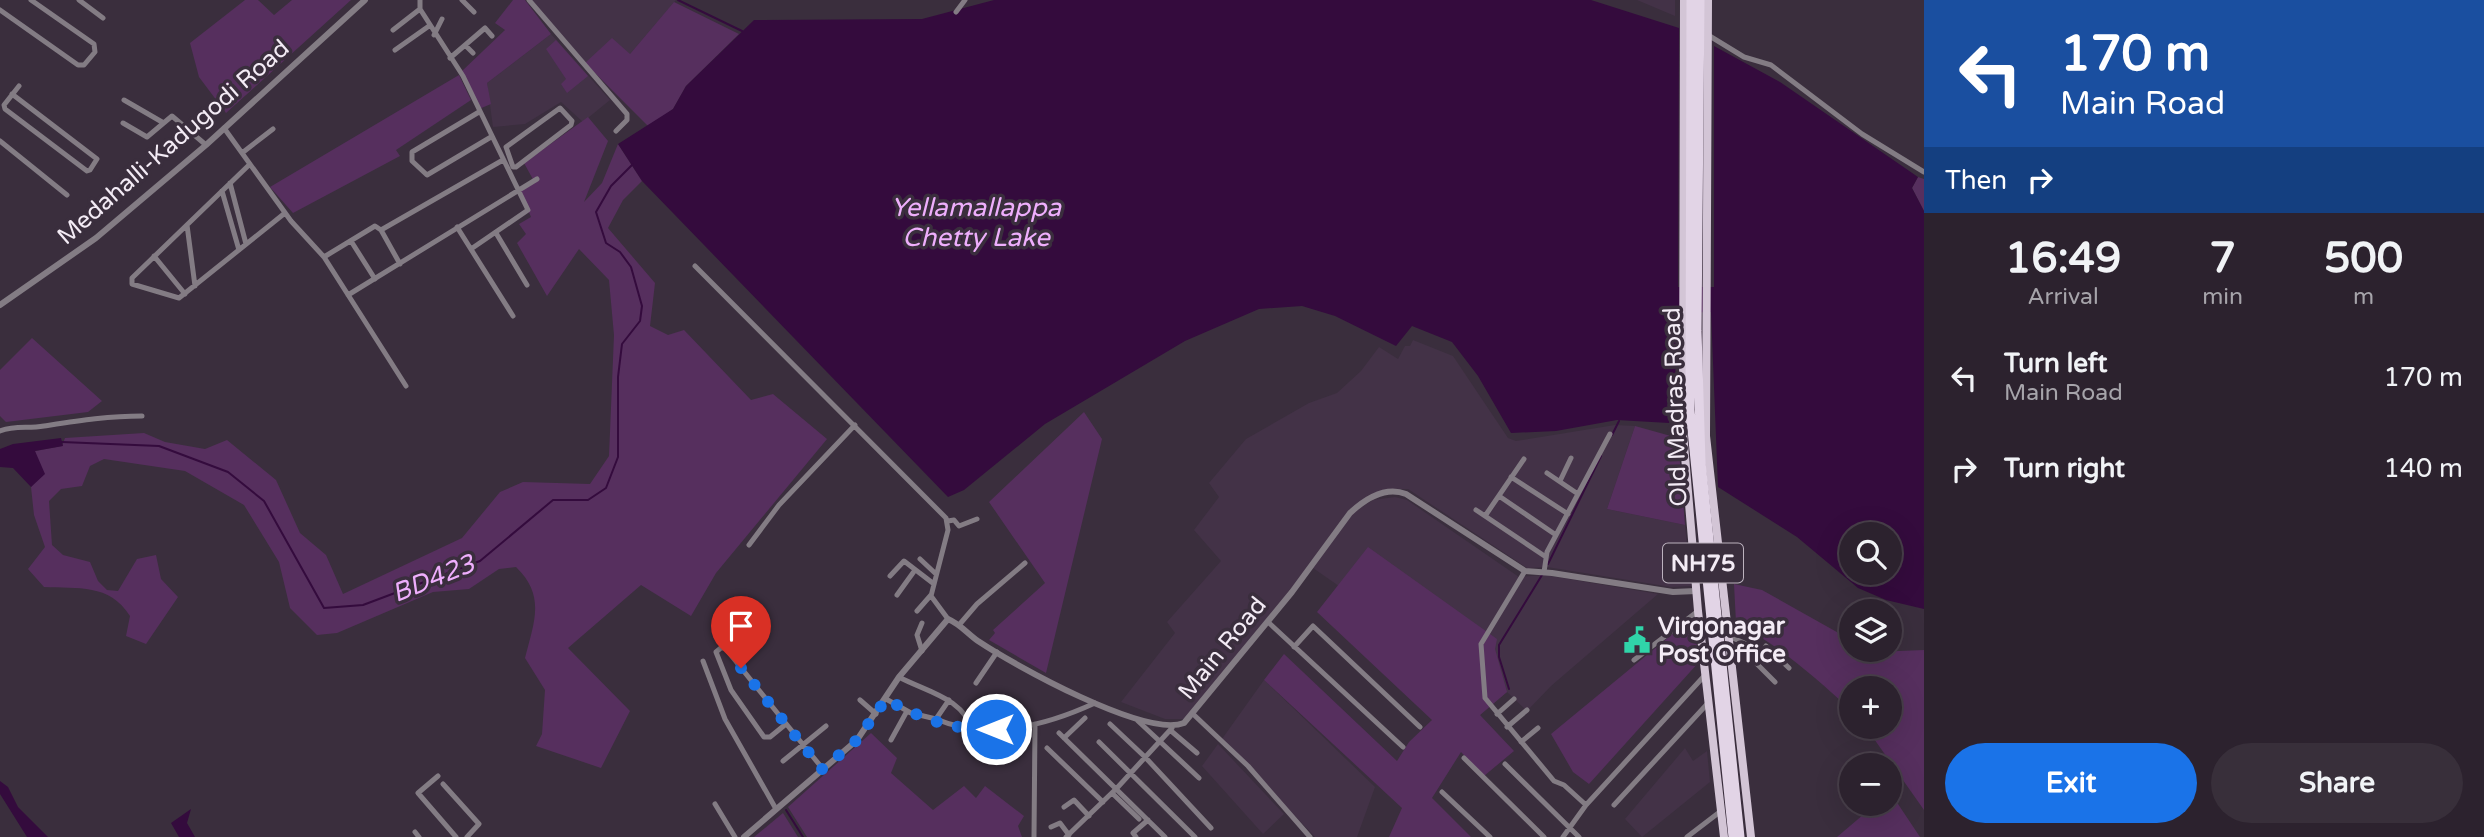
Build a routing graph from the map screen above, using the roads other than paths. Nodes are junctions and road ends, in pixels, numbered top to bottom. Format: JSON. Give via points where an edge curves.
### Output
{"nodes":[{"id":1,"x":30,"y":0,"type":"edge"},
{"id":2,"x":79,"y":0,"type":"edge"},
{"id":3,"x":365,"y":0,"type":"edge"},
{"id":4,"x":420,"y":0,"type":"edge"},
{"id":5,"x":462,"y":0,"type":"edge"},
{"id":6,"x":529,"y":0,"type":"edge"},
{"id":7,"x":965,"y":0,"type":"edge"},
{"id":8,"x":1684,"y":0,"type":"edge"},
{"id":9,"x":1691,"y":0,"type":"edge"},
{"id":10,"x":1700,"y":0,"type":"edge"},
{"id":11,"x":1708,"y":0,"type":"edge"},
{"id":12,"x":420,"y":9,"type":"junction"},
{"id":13,"x":0,"y":10,"type":"edge"},
{"id":14,"x":474,"y":12,"type":"dead end"},
{"id":15,"x":956,"y":12,"type":"dead end"},
{"id":16,"x":103,"y":18,"type":"dead end"},
{"id":17,"x":442,"y":19,"type":"dead end"},
{"id":18,"x":1696,"y":25,"type":"junction"},
{"id":19,"x":429,"y":26,"type":"junction"},
{"id":20,"x":393,"y":30,"type":"dead end"},
{"id":21,"x":434,"y":35,"type":"junction"},
{"id":22,"x":1707,"y":35,"type":"junction"},
{"id":23,"x":492,"y":36,"type":"dead end"},
{"id":24,"x":465,"y":45,"type":"junction"},
{"id":25,"x":395,"y":50,"type":"dead end"},
{"id":26,"x":473,"y":53,"type":"dead end"},
{"id":27,"x":450,"y":58,"type":"junction"},
{"id":28,"x":1687,"y":74,"type":"junction"},
{"id":29,"x":19,"y":86,"type":"dead end"},
{"id":30,"x":12,"y":94,"type":"junction"},
{"id":31,"x":124,"y":100,"type":"dead end"},
{"id":32,"x":2,"y":103,"type":"edge"},
{"id":33,"x":479,"y":112,"type":"junction"},
{"id":34,"x":162,"y":122,"type":"junction"},
{"id":35,"x":123,"y":123,"type":"dead end"},
{"id":36,"x":224,"y":128,"type":"junction"},
{"id":37,"x":273,"y":129,"type":"dead end"},
{"id":38,"x":616,"y":131,"type":"dead end"},
{"id":39,"x":491,"y":137,"type":"junction"},
{"id":40,"x":0,"y":141,"type":"edge"},
{"id":41,"x":206,"y":145,"type":"junction"},
{"id":42,"x":242,"y":153,"type":"junction"},
{"id":43,"x":504,"y":157,"type":"junction"},
{"id":44,"x":250,"y":164,"type":"junction"},
{"id":45,"x":1924,"y":172,"type":"edge"},
{"id":46,"x":537,"y":178,"type":"dead end"},
{"id":47,"x":230,"y":183,"type":"junction"},
{"id":48,"x":518,"y":190,"type":"junction"},
{"id":49,"x":222,"y":191,"type":"junction"},
{"id":50,"x":67,"y":195,"type":"dead end"},
{"id":51,"x":285,"y":213,"type":"junction"},
{"id":52,"x":187,"y":225,"type":"junction"},
{"id":53,"x":457,"y":227,"type":"junction"},
{"id":54,"x":381,"y":230,"type":"junction"},
{"id":55,"x":496,"y":233,"type":"junction"},
{"id":56,"x":351,"y":241,"type":"junction"},
{"id":57,"x":246,"y":244,"type":"junction"},
{"id":58,"x":471,"y":249,"type":"junction"},
{"id":59,"x":239,"y":250,"type":"junction"},
{"id":60,"x":155,"y":257,"type":"junction"},
{"id":61,"x":324,"y":257,"type":"junction"},
{"id":62,"x":400,"y":264,"type":"junction"},
{"id":63,"x":695,"y":266,"type":"dead end"},
{"id":64,"x":375,"y":279,"type":"junction"},
{"id":65,"x":1694,"y":283,"type":"junction"},
{"id":66,"x":527,"y":285,"type":"dead end"},
{"id":67,"x":195,"y":286,"type":"junction"},
{"id":68,"x":185,"y":294,"type":"junction"},
{"id":69,"x":348,"y":295,"type":"junction"},
{"id":70,"x":0,"y":305,"type":"edge"},
{"id":71,"x":1694,"y":315,"type":"junction"},
{"id":72,"x":513,"y":316,"type":"dead end"},
{"id":73,"x":406,"y":386,"type":"dead end"},
{"id":74,"x":142,"y":416,"type":"dead end"},
{"id":75,"x":855,"y":425,"type":"junction"},
{"id":76,"x":0,"y":431,"type":"edge"},
{"id":77,"x":1610,"y":434,"type":"dead end"},
{"id":78,"x":1571,"y":458,"type":"dead end"},
{"id":79,"x":1524,"y":459,"type":"dead end"},
{"id":80,"x":1547,"y":472,"type":"dead end"},
{"id":81,"x":1511,"y":477,"type":"junction"},
{"id":82,"x":1560,"y":481,"type":"junction"},
{"id":83,"x":1578,"y":494,"type":"junction"},
{"id":84,"x":1499,"y":496,"type":"junction"},
{"id":85,"x":1476,"y":510,"type":"dead end"},
{"id":86,"x":1568,"y":514,"type":"junction"},
{"id":87,"x":1485,"y":516,"type":"junction"},
{"id":88,"x":977,"y":519,"type":"dead end"},
{"id":89,"x":948,"y":521,"type":"junction"},
{"id":90,"x":1556,"y":536,"type":"junction"},
{"id":91,"x":749,"y":545,"type":"dead end"},
{"id":92,"x":1546,"y":557,"type":"junction"},
{"id":93,"x":920,"y":559,"type":"dead end"},
{"id":94,"x":1026,"y":563,"type":"dead end"},
{"id":95,"x":915,"y":570,"type":"junction"},
{"id":96,"x":1525,"y":571,"type":"junction"},
{"id":97,"x":1544,"y":572,"type":"junction"},
{"id":98,"x":936,"y":573,"type":"junction"},
{"id":99,"x":890,"y":576,"type":"dead end"},
{"id":100,"x":934,"y":584,"type":"junction"},
{"id":101,"x":1696,"y":591,"type":"junction"},
{"id":102,"x":931,"y":595,"type":"junction"},
{"id":103,"x":897,"y":596,"type":"dead end"},
{"id":104,"x":918,"y":611,"type":"dead end"},
{"id":105,"x":1698,"y":611,"type":"junction"},
{"id":106,"x":948,"y":619,"type":"junction"},
{"id":107,"x":922,"y":622,"type":"dead end"},
{"id":108,"x":1268,"y":622,"type":"junction"},
{"id":109,"x":959,"y":625,"type":"junction"},
{"id":110,"x":1728,"y":636,"type":"junction"},
{"id":111,"x":1294,"y":647,"type":"junction"},
{"id":112,"x":1756,"y":648,"type":"dead end"},
{"id":113,"x":922,"y":652,"type":"junction"},
{"id":114,"x":997,"y":652,"type":"junction"},
{"id":115,"x":1730,"y":656,"type":"junction"},
{"id":116,"x":1634,"y":660,"type":"dead end"},
{"id":117,"x":703,"y":661,"type":"dead end"},
{"id":118,"x":1755,"y":662,"type":"junction"},
{"id":119,"x":1789,"y":668,"type":"dead end"},
{"id":120,"x":1706,"y":674,"type":"junction"},
{"id":121,"x":900,"y":677,"type":"junction"},
{"id":122,"x":1775,"y":682,"type":"dead end"},
{"id":123,"x":976,"y":683,"type":"dead end"},
{"id":124,"x":886,"y":699,"type":"junction"},
{"id":125,"x":1514,"y":699,"type":"dead end"},
{"id":126,"x":949,"y":700,"type":"junction"},
{"id":127,"x":860,"y":701,"type":"dead end"},
{"id":128,"x":1709,"y":702,"type":"junction"},
{"id":129,"x":1094,"y":703,"type":"junction"},
{"id":130,"x":1731,"y":707,"type":"junction"},
{"id":131,"x":1527,"y":710,"type":"dead end"},
{"id":132,"x":907,"y":711,"type":"junction"},
{"id":133,"x":876,"y":714,"type":"junction"},
{"id":134,"x":1193,"y":715,"type":"junction"},
{"id":135,"x":1497,"y":715,"type":"junction"},
{"id":136,"x":1085,"y":718,"type":"dead end"},
{"id":137,"x":1136,"y":718,"type":"junction"},
{"id":138,"x":936,"y":719,"type":"junction"},
{"id":139,"x":786,"y":724,"type":"junction"},
{"id":140,"x":1035,"y":724,"type":"junction"},
{"id":141,"x":1110,"y":724,"type":"dead end"},
{"id":142,"x":826,"y":726,"type":"dead end"},
{"id":143,"x":1420,"y":727,"type":"dead end"},
{"id":144,"x":1507,"y":727,"type":"junction"},
{"id":145,"x":1538,"y":728,"type":"dead end"},
{"id":146,"x":1171,"y":729,"type":"junction"},
{"id":147,"x":972,"y":730,"type":"junction"},
{"id":148,"x":1059,"y":733,"type":"dead end"},
{"id":149,"x":1064,"y":738,"type":"junction"},
{"id":150,"x":891,"y":740,"type":"dead end"},
{"id":151,"x":1160,"y":741,"type":"junction"},
{"id":152,"x":1099,"y":742,"type":"dead end"},
{"id":153,"x":1521,"y":742,"type":"junction"},
{"id":154,"x":803,"y":745,"type":"junction"},
{"id":155,"x":1402,"y":747,"type":"dead end"},
{"id":156,"x":1047,"y":748,"type":"dead end"},
{"id":157,"x":1197,"y":753,"type":"dead end"},
{"id":158,"x":1146,"y":757,"type":"junction"},
{"id":159,"x":1464,"y":758,"type":"dead end"},
{"id":160,"x":783,"y":761,"type":"dead end"},
{"id":161,"x":1505,"y":764,"type":"dead end"},
{"id":162,"x":822,"y":769,"type":"junction"},
{"id":163,"x":1131,"y":773,"type":"junction"},
{"id":164,"x":439,"y":776,"type":"dead end"},
{"id":165,"x":1199,"y":778,"type":"dead end"},
{"id":166,"x":443,"y":785,"type":"dead end"},
{"id":167,"x":1115,"y":791,"type":"junction"},
{"id":168,"x":1442,"y":792,"type":"dead end"},
{"id":169,"x":1103,"y":802,"type":"junction"},
{"id":170,"x":715,"y":804,"type":"dead end"},
{"id":171,"x":1586,"y":805,"type":"junction"},
{"id":172,"x":1614,"y":805,"type":"dead end"},
{"id":173,"x":1064,"y":807,"type":"dead end"},
{"id":174,"x":776,"y":809,"type":"junction"},
{"id":175,"x":1729,"y":811,"type":"junction"},
{"id":176,"x":1089,"y":816,"type":"junction"},
{"id":177,"x":1139,"y":820,"type":"dead end"},
{"id":178,"x":1148,"y":820,"type":"junction"},
{"id":179,"x":1051,"y":827,"type":"dead end"},
{"id":180,"x":1210,"y":828,"type":"dead end"},
{"id":181,"x":1569,"y":828,"type":"junction"},
{"id":182,"x":1068,"y":836,"type":"edge"},
{"id":183,"x":456,"y":837,"type":"edge"},
{"id":184,"x":467,"y":837,"type":"edge"},
{"id":185,"x":735,"y":837,"type":"edge"},
{"id":186,"x":744,"y":837,"type":"edge"},
{"id":187,"x":1034,"y":837,"type":"edge"},
{"id":188,"x":1136,"y":837,"type":"edge"},
{"id":189,"x":1165,"y":837,"type":"edge"},
{"id":190,"x":1195,"y":837,"type":"edge"},
{"id":191,"x":1310,"y":837,"type":"edge"},
{"id":192,"x":1490,"y":837,"type":"edge"},
{"id":193,"x":1544,"y":837,"type":"edge"},
{"id":194,"x":1563,"y":837,"type":"edge"},
{"id":195,"x":1578,"y":837,"type":"edge"},
{"id":196,"x":1687,"y":837,"type":"edge"},
{"id":197,"x":1724,"y":837,"type":"edge"},
{"id":198,"x":1732,"y":837,"type":"edge"},
{"id":199,"x":1740,"y":837,"type":"edge"},
{"id":200,"x":1751,"y":837,"type":"edge"}],
"edges":[{"from":1,"to":13,"type":"street","via":[[96,46],[84,65]]},
{"from":2,"to":16,"type":"street"},
{"from":3,"to":36,"type":"street","name":"Medahalli-Kadugodi Road"},
{"from":4,"to":12,"type":"street"},
{"from":5,"to":14,"type":"street"},
{"from":6,"to":38,"type":"street","via":[[627,114]]},
{"from":7,"to":15,"type":"street"},
{"from":8,"to":28,"type":"main road"},
{"from":9,"to":18,"type":"highway","name":"Old Madras Road","number":"NH75"},
{"from":10,"to":18,"type":"highway","name":"Old Madras Road","number":"NH75"},
{"from":11,"to":22,"type":"main road"},
{"from":12,"to":19,"type":"street"},
{"from":12,"to":20,"type":"street"},
{"from":17,"to":21,"type":"street"},
{"from":18,"to":28,"type":"highway","name":"Old Madras Road","number":"NH75"},
{"from":18,"to":65,"type":"highway","name":"Old Madras Road","number":"NH75"},
{"from":19,"to":21,"type":"street"},
{"from":19,"to":25,"type":"street"},
{"from":21,"to":27,"type":"street"},
{"from":22,"to":45,"type":"street","via":[[1744,57],[1771,65],[1861,134]]},
{"from":22,"to":65,"type":"main road"},
{"from":23,"to":24,"type":"street","via":[[485,28]]},
{"from":24,"to":26,"type":"street"},
{"from":24,"to":27,"type":"street"},
{"from":27,"to":33,"type":"street"},
{"from":28,"to":65,"type":"highway","name":"Old Madras Road","number":"NH75"},
{"from":29,"to":30,"type":"street"},
{"from":30,"to":32,"type":"street"},
{"from":30,"to":32,"type":"street","via":[[97,162],[87,171]]},
{"from":31,"to":34,"type":"street"},
{"from":33,"to":39,"type":"street"},
{"from":33,"to":39,"type":"street","via":[[412,152],[412,161],[427,175]]},
{"from":34,"to":35,"type":"street","via":[[147,137]]},
{"from":34,"to":41,"type":"street","via":[[172,116]]},
{"from":36,"to":41,"type":"street","name":"Medahalli-Kadugodi Road"},
{"from":36,"to":42,"type":"street"},
{"from":37,"to":42,"type":"street"},
{"from":39,"to":43,"type":"street"},
{"from":40,"to":50,"type":"street"},
{"from":41,"to":70,"type":"street","name":"Medahalli-Kadugodi Road","via":[[96,238]]},
{"from":42,"to":44,"type":"street"},
{"from":43,"to":43,"type":"street","via":[[516,167],[572,121],[560,108],[507,145]]},
{"from":43,"to":48,"type":"street"},
{"from":43,"to":54,"type":"street"},
{"from":44,"to":47,"type":"street"},
{"from":44,"to":51,"type":"street"},
{"from":46,"to":48,"type":"street"},
{"from":47,"to":49,"type":"street"},
{"from":47,"to":57,"type":"street"},
{"from":48,"to":53,"type":"street"},
{"from":48,"to":55,"type":"street","via":[[528,212]]},
{"from":49,"to":52,"type":"street"},
{"from":49,"to":59,"type":"street"},
{"from":51,"to":57,"type":"street"},
{"from":51,"to":61,"type":"street"},
{"from":52,"to":60,"type":"street"},
{"from":52,"to":67,"type":"street"},
{"from":53,"to":58,"type":"street"},
{"from":53,"to":62,"type":"street"},
{"from":54,"to":56,"type":"street","via":[[375,226]]},
{"from":54,"to":62,"type":"street"},
{"from":55,"to":58,"type":"street"},
{"from":55,"to":66,"type":"street"},
{"from":56,"to":61,"type":"street"},
{"from":56,"to":64,"type":"street"},
{"from":57,"to":59,"type":"street"},
{"from":58,"to":72,"type":"street"},
{"from":59,"to":67,"type":"street"},
{"from":60,"to":68,"type":"street"},
{"from":60,"to":68,"type":"street","via":[[132,278],[132,284],[177,299]]},
{"from":61,"to":69,"type":"street"},
{"from":62,"to":64,"type":"street"},
{"from":63,"to":75,"type":"street"},
{"from":64,"to":69,"type":"street"},
{"from":65,"to":71,"type":"highway","name":"Old Madras Road","number":"NH75"},
{"from":65,"to":71,"type":"main road"},
{"from":67,"to":68,"type":"street"},
{"from":69,"to":73,"type":"street"},
{"from":71,"to":101,"type":"main road","via":[[1683,432]]},
{"from":71,"to":110,"type":"main road"},
{"from":71,"to":130,"type":"highway","name":"Old Madras Road","number":"NH75","via":[[1701,462]]},
{"from":71,"to":175,"type":"highway","name":"Old Madras Road","number":"NH75","via":[[1693,466]]},
{"from":74,"to":76,"type":"street","via":[[102,416]]},
{"from":75,"to":89,"type":"street"},
{"from":75,"to":91,"type":"street","via":[[779,505]]},
{"from":77,"to":83,"type":"street"},
{"from":78,"to":82,"type":"street"},
{"from":79,"to":81,"type":"street"},
{"from":80,"to":82,"type":"street"},
{"from":81,"to":84,"type":"street"},
{"from":81,"to":86,"type":"street"},
{"from":82,"to":83,"type":"street"},
{"from":83,"to":86,"type":"street"},
{"from":84,"to":87,"type":"street"},
{"from":84,"to":90,"type":"street"},
{"from":85,"to":87,"type":"street"},
{"from":86,"to":90,"type":"street"},
{"from":87,"to":92,"type":"street"},
{"from":88,"to":89,"type":"street","via":[[959,526]]},
{"from":89,"to":98,"type":"street"},
{"from":90,"to":92,"type":"street"},
{"from":92,"to":97,"type":"street"},
{"from":93,"to":98,"type":"street"},
{"from":94,"to":109,"type":"street"},
{"from":95,"to":99,"type":"street","via":[[903,561]]},
{"from":95,"to":100,"type":"street"},
{"from":95,"to":103,"type":"street"},
{"from":96,"to":97,"type":"street","name":"Main Road"},
{"from":96,"to":108,"type":"street","name":"Main Road","via":[[1406,494],[1393,491],[1371,497],[1350,513]]},
{"from":96,"to":135,"type":"street","via":[[1481,643],[1485,698]]},
{"from":97,"to":101,"type":"street","name":"Main Road","via":[[1673,592]]},
{"from":98,"to":100,"type":"street"},
{"from":100,"to":102,"type":"street"},
{"from":101,"to":105,"type":"main road"},
{"from":102,"to":104,"type":"street"},
{"from":102,"to":106,"type":"street"},
{"from":105,"to":116,"type":"street"},
{"from":105,"to":120,"type":"main road"},
{"from":106,"to":109,"type":"street","name":"Main Road"},
{"from":106,"to":113,"type":"street"},
{"from":107,"to":113,"type":"street","via":[[917,635]]},
{"from":108,"to":111,"type":"street"},
{"from":108,"to":134,"type":"street","name":"Main Road"},
{"from":109,"to":114,"type":"street","name":"Main Road"},
{"from":110,"to":112,"type":"street"},
{"from":110,"to":115,"type":"main road"},
{"from":111,"to":143,"type":"street","via":[[1313,626]]},
{"from":111,"to":155,"type":"street"},
{"from":113,"to":121,"type":"street"},
{"from":114,"to":123,"type":"street"},
{"from":114,"to":129,"type":"street","name":"Main Road"},
{"from":115,"to":118,"type":"street"},
{"from":115,"to":130,"type":"main road"},
{"from":117,"to":174,"type":"street","via":[[725,719]]},
{"from":118,"to":119,"type":"street","via":[[1766,646]]},
{"from":118,"to":122,"type":"street"},
{"from":120,"to":128,"type":"main road"},
{"from":120,"to":171,"type":"street"},
{"from":121,"to":124,"type":"street"},
{"from":121,"to":126,"type":"street"},
{"from":124,"to":132,"type":"street"},
{"from":124,"to":133,"type":"street"},
{"from":125,"to":135,"type":"street"},
{"from":126,"to":138,"type":"street"},
{"from":126,"to":147,"type":"street"},
{"from":127,"to":133,"type":"street"},
{"from":128,"to":172,"type":"street"},
{"from":128,"to":175,"type":"main road"},
{"from":129,"to":137,"type":"street","name":"Main Road"},
{"from":129,"to":140,"type":"street"},
{"from":130,"to":175,"type":"highway","number":"NH75"},
{"from":130,"to":200,"type":"main road"},
{"from":131,"to":144,"type":"street"},
{"from":132,"to":138,"type":"street"},
{"from":132,"to":150,"type":"street"},
{"from":133,"to":162,"type":"street","via":[[857,740]]},
{"from":134,"to":146,"type":"street","name":"Main Road"},
{"from":134,"to":191,"type":"street","via":[[1248,766]]},
{"from":135,"to":144,"type":"street"},
{"from":136,"to":149,"type":"street"},
{"from":137,"to":146,"type":"street","name":"Main Road"},
{"from":137,"to":151,"type":"street"},
{"from":138,"to":147,"type":"street"},
{"from":139,"to":139,"type":"street","via":[[764,737],[731,690],[716,652],[726,649]]},
{"from":139,"to":154,"type":"street"},
{"from":140,"to":147,"type":"street"},
{"from":140,"to":187,"type":"street"},
{"from":141,"to":158,"type":"street"},
{"from":142,"to":154,"type":"street"},
{"from":144,"to":153,"type":"street"},
{"from":145,"to":153,"type":"street"},
{"from":146,"to":151,"type":"street"},
{"from":146,"to":157,"type":"street"},
{"from":148,"to":149,"type":"street"},
{"from":149,"to":167,"type":"street"},
{"from":151,"to":158,"type":"street"},
{"from":151,"to":165,"type":"street"},
{"from":152,"to":163,"type":"street"},
{"from":153,"to":171,"type":"street","via":[[1555,781]]},
{"from":154,"to":160,"type":"street"},
{"from":154,"to":162,"type":"street"},
{"from":156,"to":169,"type":"street"},
{"from":158,"to":163,"type":"street"},
{"from":158,"to":180,"type":"street"},
{"from":159,"to":193,"type":"street"},
{"from":161,"to":181,"type":"street"},
{"from":162,"to":174,"type":"street"},
{"from":163,"to":167,"type":"street"},
{"from":163,"to":190,"type":"street"},
{"from":164,"to":183,"type":"street","via":[[418,793]]},
{"from":166,"to":184,"type":"street","via":[[479,824]]},
{"from":167,"to":169,"type":"street"},
{"from":167,"to":177,"type":"street"},
{"from":167,"to":178,"type":"street"},
{"from":168,"to":192,"type":"street"},
{"from":169,"to":176,"type":"street"},
{"from":170,"to":185,"type":"street"},
{"from":171,"to":181,"type":"street"},
{"from":173,"to":176,"type":"street","via":[[1074,800]]},
{"from":174,"to":186,"type":"street"},
{"from":175,"to":196,"type":"street"},
{"from":175,"to":197,"type":"main road"},
{"from":175,"to":198,"type":"highway","number":"NH75"},
{"from":175,"to":199,"type":"highway","number":"NH75"},
{"from":176,"to":182,"type":"street"},
{"from":178,"to":188,"type":"street","via":[[1135,830]]},
{"from":178,"to":189,"type":"street"},
{"from":179,"to":182,"type":"street","via":[[1060,823]]},
{"from":181,"to":194,"type":"street"},
{"from":181,"to":195,"type":"street"}]}
